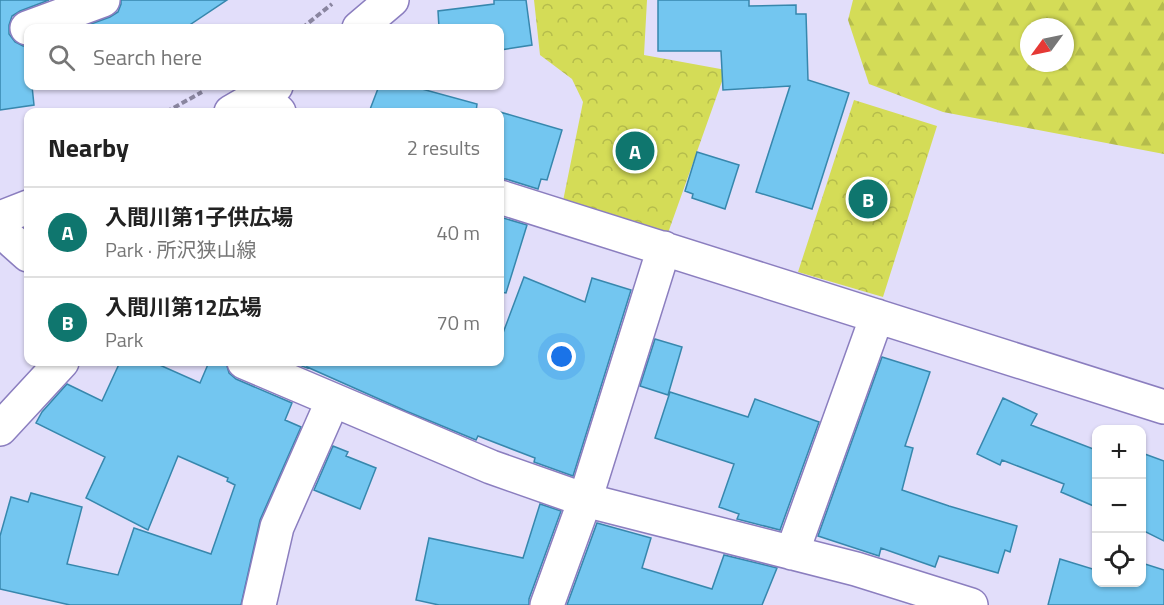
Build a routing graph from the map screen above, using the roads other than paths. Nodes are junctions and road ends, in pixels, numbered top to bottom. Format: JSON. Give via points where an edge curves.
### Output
{"nodes":[{"id":1,"x":103,"y":0,"type":"edge"},
{"id":2,"x":392,"y":0,"type":"edge"},
{"id":3,"x":38,"y":24,"type":"edge"},
{"id":4,"x":364,"y":24,"type":"edge"},
{"id":5,"x":272,"y":98,"type":"edge"},
{"id":6,"x":243,"y":108,"type":"edge"},
{"id":7,"x":504,"y":198,"type":"edge"},
{"id":8,"x":24,"y":209,"type":"edge"},
{"id":9,"x":0,"y":218,"type":"edge"},
{"id":10,"x":0,"y":230,"type":"edge"},
{"id":11,"x":664,"y":248,"type":"junction"},
{"id":12,"x":24,"y":251,"type":"edge"},
{"id":13,"x":877,"y":316,"type":"junction"},
{"id":14,"x":58,"y":366,"type":"edge"},
{"id":15,"x":253,"y":366,"type":"edge"},
{"id":16,"x":333,"y":400,"type":"junction"},
{"id":17,"x":1164,"y":407,"type":"edge"},
{"id":18,"x":0,"y":429,"type":"edge"},
{"id":19,"x":585,"y":500,"type":"junction"},
{"id":20,"x":792,"y":553,"type":"junction"},
{"id":21,"x":259,"y":605,"type":"edge"},
{"id":22,"x":547,"y":605,"type":"edge"},
{"id":23,"x":971,"y":605,"type":"edge"}],
"edges":[{"from":1,"to":3,"type":"street"},
{"from":2,"to":4,"type":"street"},
{"from":5,"to":6,"type":"street"},
{"from":7,"to":11,"type":"street"},
{"from":8,"to":9,"type":"street"},
{"from":10,"to":12,"type":"street"},
{"from":11,"to":13,"type":"street"},
{"from":11,"to":19,"type":"street"},
{"from":13,"to":17,"type":"street"},
{"from":13,"to":20,"type":"street"},
{"from":14,"to":18,"type":"street"},
{"from":15,"to":16,"type":"street"},
{"from":16,"to":19,"type":"street","via":[[491,467]]},
{"from":16,"to":21,"type":"street","via":[[278,527]]},
{"from":19,"to":20,"type":"street"},
{"from":19,"to":22,"type":"street"},
{"from":20,"to":23,"type":"street"}]}
